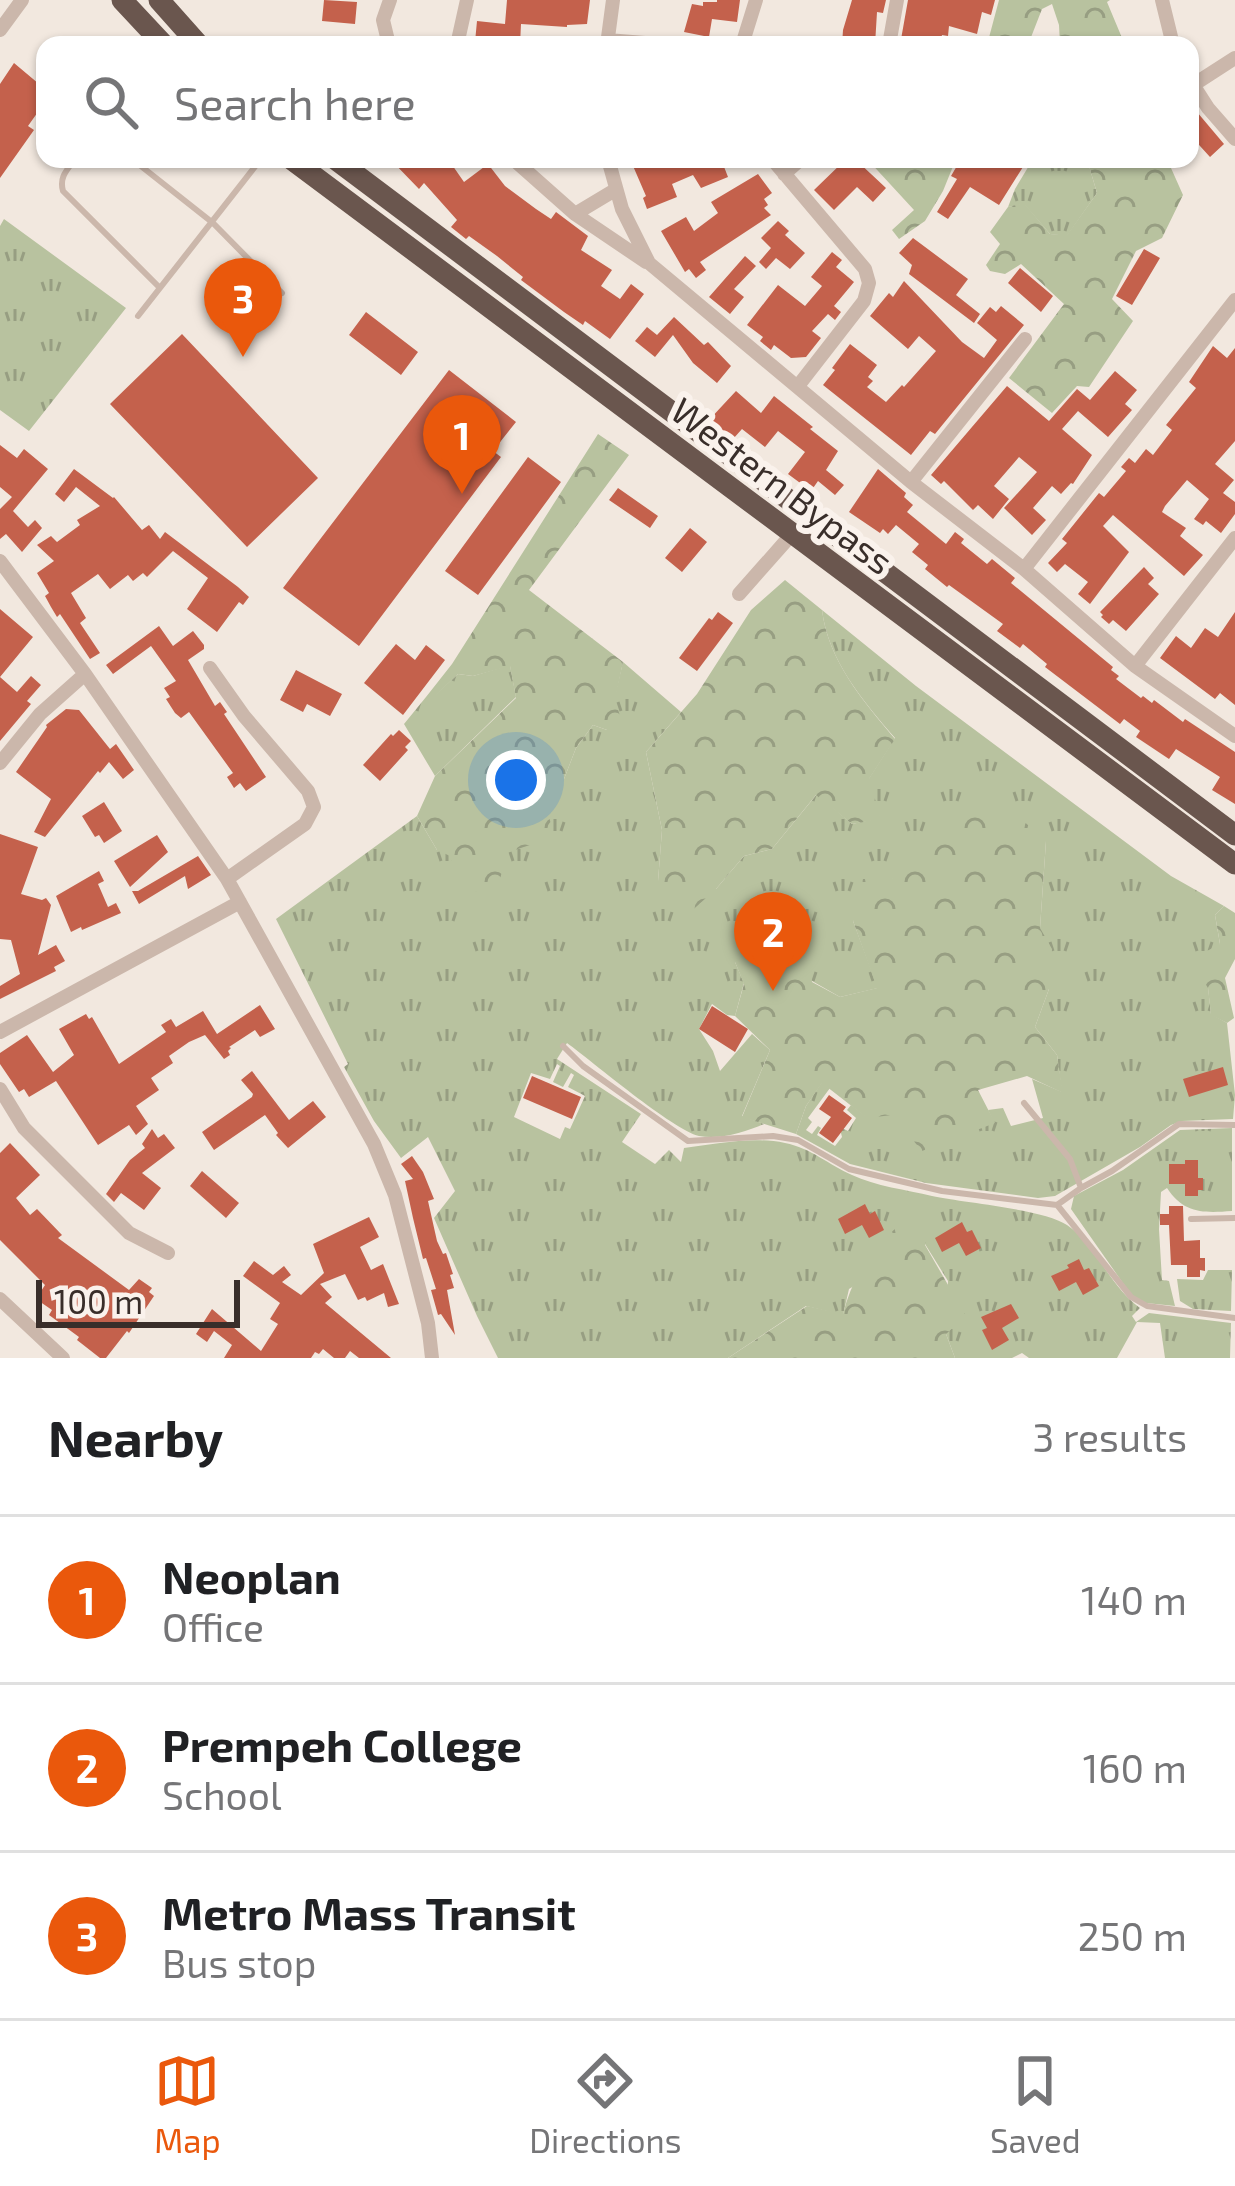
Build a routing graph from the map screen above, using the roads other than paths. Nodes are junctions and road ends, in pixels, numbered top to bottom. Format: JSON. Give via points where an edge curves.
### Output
{"nodes":[{"id":1,"x":22,"y":0,"type":"edge"},
{"id":2,"x":122,"y":0,"type":"edge"},
{"id":3,"x":159,"y":0,"type":"edge"},
{"id":4,"x":390,"y":0,"type":"edge"},
{"id":5,"x":467,"y":0,"type":"edge"},
{"id":6,"x":614,"y":0,"type":"edge"},
{"id":7,"x":756,"y":0,"type":"edge"},
{"id":8,"x":897,"y":0,"type":"edge"},
{"id":9,"x":1162,"y":0,"type":"edge"},
{"id":10,"x":0,"y":30,"type":"edge"},
{"id":11,"x":156,"y":36,"type":"edge"},
{"id":12,"x":192,"y":36,"type":"edge"},
{"id":13,"x":387,"y":36,"type":"edge"},
{"id":14,"x":459,"y":36,"type":"edge"},
{"id":15,"x":608,"y":36,"type":"edge"},
{"id":16,"x":745,"y":36,"type":"edge"},
{"id":17,"x":891,"y":36,"type":"edge"},
{"id":18,"x":1171,"y":36,"type":"edge"},
{"id":19,"x":1235,"y":58,"type":"edge"},
{"id":20,"x":1199,"y":78,"type":"edge"},
{"id":21,"x":1199,"y":94,"type":"edge"},
{"id":22,"x":1235,"y":139,"type":"edge"},
{"id":23,"x":68,"y":168,"type":"edge"},
{"id":24,"x":143,"y":168,"type":"edge"},
{"id":25,"x":254,"y":168,"type":"edge"},
{"id":26,"x":303,"y":168,"type":"edge"},
{"id":27,"x":347,"y":168,"type":"edge"},
{"id":28,"x":523,"y":168,"type":"edge"},
{"id":29,"x":610,"y":168,"type":"edge"},
{"id":30,"x":779,"y":168,"type":"edge"},
{"id":31,"x":791,"y":168,"type":"edge"},
{"id":32,"x":784,"y":174,"type":"junction"},
{"id":33,"x":615,"y":190,"type":"junction"},
{"id":34,"x":575,"y":214,"type":"junction"},
{"id":35,"x":213,"y":223,"type":"junction"},
{"id":36,"x":649,"y":263,"type":"junction"},
{"id":37,"x":160,"y":288,"type":"junction"},
{"id":38,"x":282,"y":293,"type":"dead end"},
{"id":39,"x":1235,"y":300,"type":"edge"},
{"id":40,"x":138,"y":316,"type":"dead end"},
{"id":41,"x":1025,"y":339,"type":"dead end"},
{"id":42,"x":798,"y":386,"type":"junction"},
{"id":43,"x":910,"y":482,"type":"junction"},
{"id":44,"x":792,"y":534,"type":"junction"},
{"id":45,"x":1235,"y":538,"type":"edge"},
{"id":46,"x":0,"y":561,"type":"edge"},
{"id":47,"x":1024,"y":569,"type":"junction"},
{"id":48,"x":739,"y":593,"type":"dead end"},
{"id":49,"x":1135,"y":666,"type":"junction"},
{"id":50,"x":210,"y":668,"type":"dead end"},
{"id":51,"x":85,"y":674,"type":"junction"},
{"id":52,"x":1235,"y":736,"type":"edge"},
{"id":53,"x":0,"y":764,"type":"edge"},
{"id":54,"x":1235,"y":835,"type":"edge"},
{"id":55,"x":1235,"y":864,"type":"edge"},
{"id":56,"x":226,"y":878,"type":"junction"},
{"id":57,"x":240,"y":902,"type":"junction"},
{"id":58,"x":0,"y":1032,"type":"edge"},
{"id":59,"x":562,"y":1046,"type":"dead end"},
{"id":60,"x":0,"y":1089,"type":"edge"},
{"id":61,"x":1024,"y":1103,"type":"dead end"},
{"id":62,"x":1235,"y":1125,"type":"edge"},
{"id":63,"x":1081,"y":1188,"type":"junction"},
{"id":64,"x":1057,"y":1205,"type":"junction"},
{"id":65,"x":1235,"y":1218,"type":"edge"},
{"id":66,"x":1191,"y":1219,"type":"dead end"},
{"id":67,"x":168,"y":1253,"type":"dead end"},
{"id":68,"x":0,"y":1299,"type":"edge"},
{"id":69,"x":1235,"y":1318,"type":"edge"},
{"id":70,"x":63,"y":1358,"type":"edge"},
{"id":71,"x":432,"y":1358,"type":"edge"}],
"edges":[{"from":1,"to":10,"type":"street"},
{"from":2,"to":11,"type":"highway"},
{"from":3,"to":12,"type":"highway"},
{"from":4,"to":13,"type":"street"},
{"from":5,"to":14,"type":"street"},
{"from":6,"to":15,"type":"street"},
{"from":7,"to":16,"type":"street"},
{"from":8,"to":17,"type":"street"},
{"from":9,"to":18,"type":"street"},
{"from":19,"to":20,"type":"street"},
{"from":21,"to":22,"type":"street"},
{"from":23,"to":37,"type":"lane","via":[[63,190]]},
{"from":24,"to":35,"type":"lane"},
{"from":25,"to":35,"type":"lane"},
{"from":26,"to":44,"type":"highway","name":"Western Bypass"},
{"from":27,"to":54,"type":"highway","name":"Western Bypass"},
{"from":28,"to":34,"type":"street"},
{"from":29,"to":33,"type":"street"},
{"from":30,"to":32,"type":"street"},
{"from":31,"to":32,"type":"street"},
{"from":32,"to":42,"type":"street","via":[[869,283],[864,301]]},
{"from":33,"to":34,"type":"street"},
{"from":33,"to":36,"type":"street"},
{"from":34,"to":36,"type":"street"},
{"from":35,"to":37,"type":"lane"},
{"from":35,"to":38,"type":"lane"},
{"from":36,"to":42,"type":"street"},
{"from":37,"to":40,"type":"lane"},
{"from":39,"to":47,"type":"street"},
{"from":41,"to":43,"type":"street"},
{"from":42,"to":43,"type":"street"},
{"from":43,"to":47,"type":"street"},
{"from":44,"to":48,"type":"street"},
{"from":44,"to":55,"type":"highway","name":"Western Bypass"},
{"from":45,"to":49,"type":"street"},
{"from":46,"to":51,"type":"street"},
{"from":47,"to":49,"type":"street"},
{"from":49,"to":52,"type":"street"},
{"from":50,"to":56,"type":"street","via":[[314,807],[305,824]]},
{"from":51,"to":53,"type":"street"},
{"from":51,"to":56,"type":"street"},
{"from":56,"to":57,"type":"street"},
{"from":57,"to":58,"type":"street"},
{"from":57,"to":71,"type":"street","via":[[374,1144],[395,1196]]},
{"from":59,"to":64,"type":"lane","via":[[688,1141],[798,1140],[849,1169]]},
{"from":60,"to":67,"type":"street","via":[[24,1128],[129,1233]]},
{"from":61,"to":63,"type":"lane","via":[[1070,1159]]},
{"from":62,"to":63,"type":"lane","via":[[1179,1124]]},
{"from":63,"to":64,"type":"lane"},
{"from":64,"to":69,"type":"lane","via":[[1131,1297]]},
{"from":65,"to":66,"type":"lane"},
{"from":68,"to":70,"type":"street"}]}
